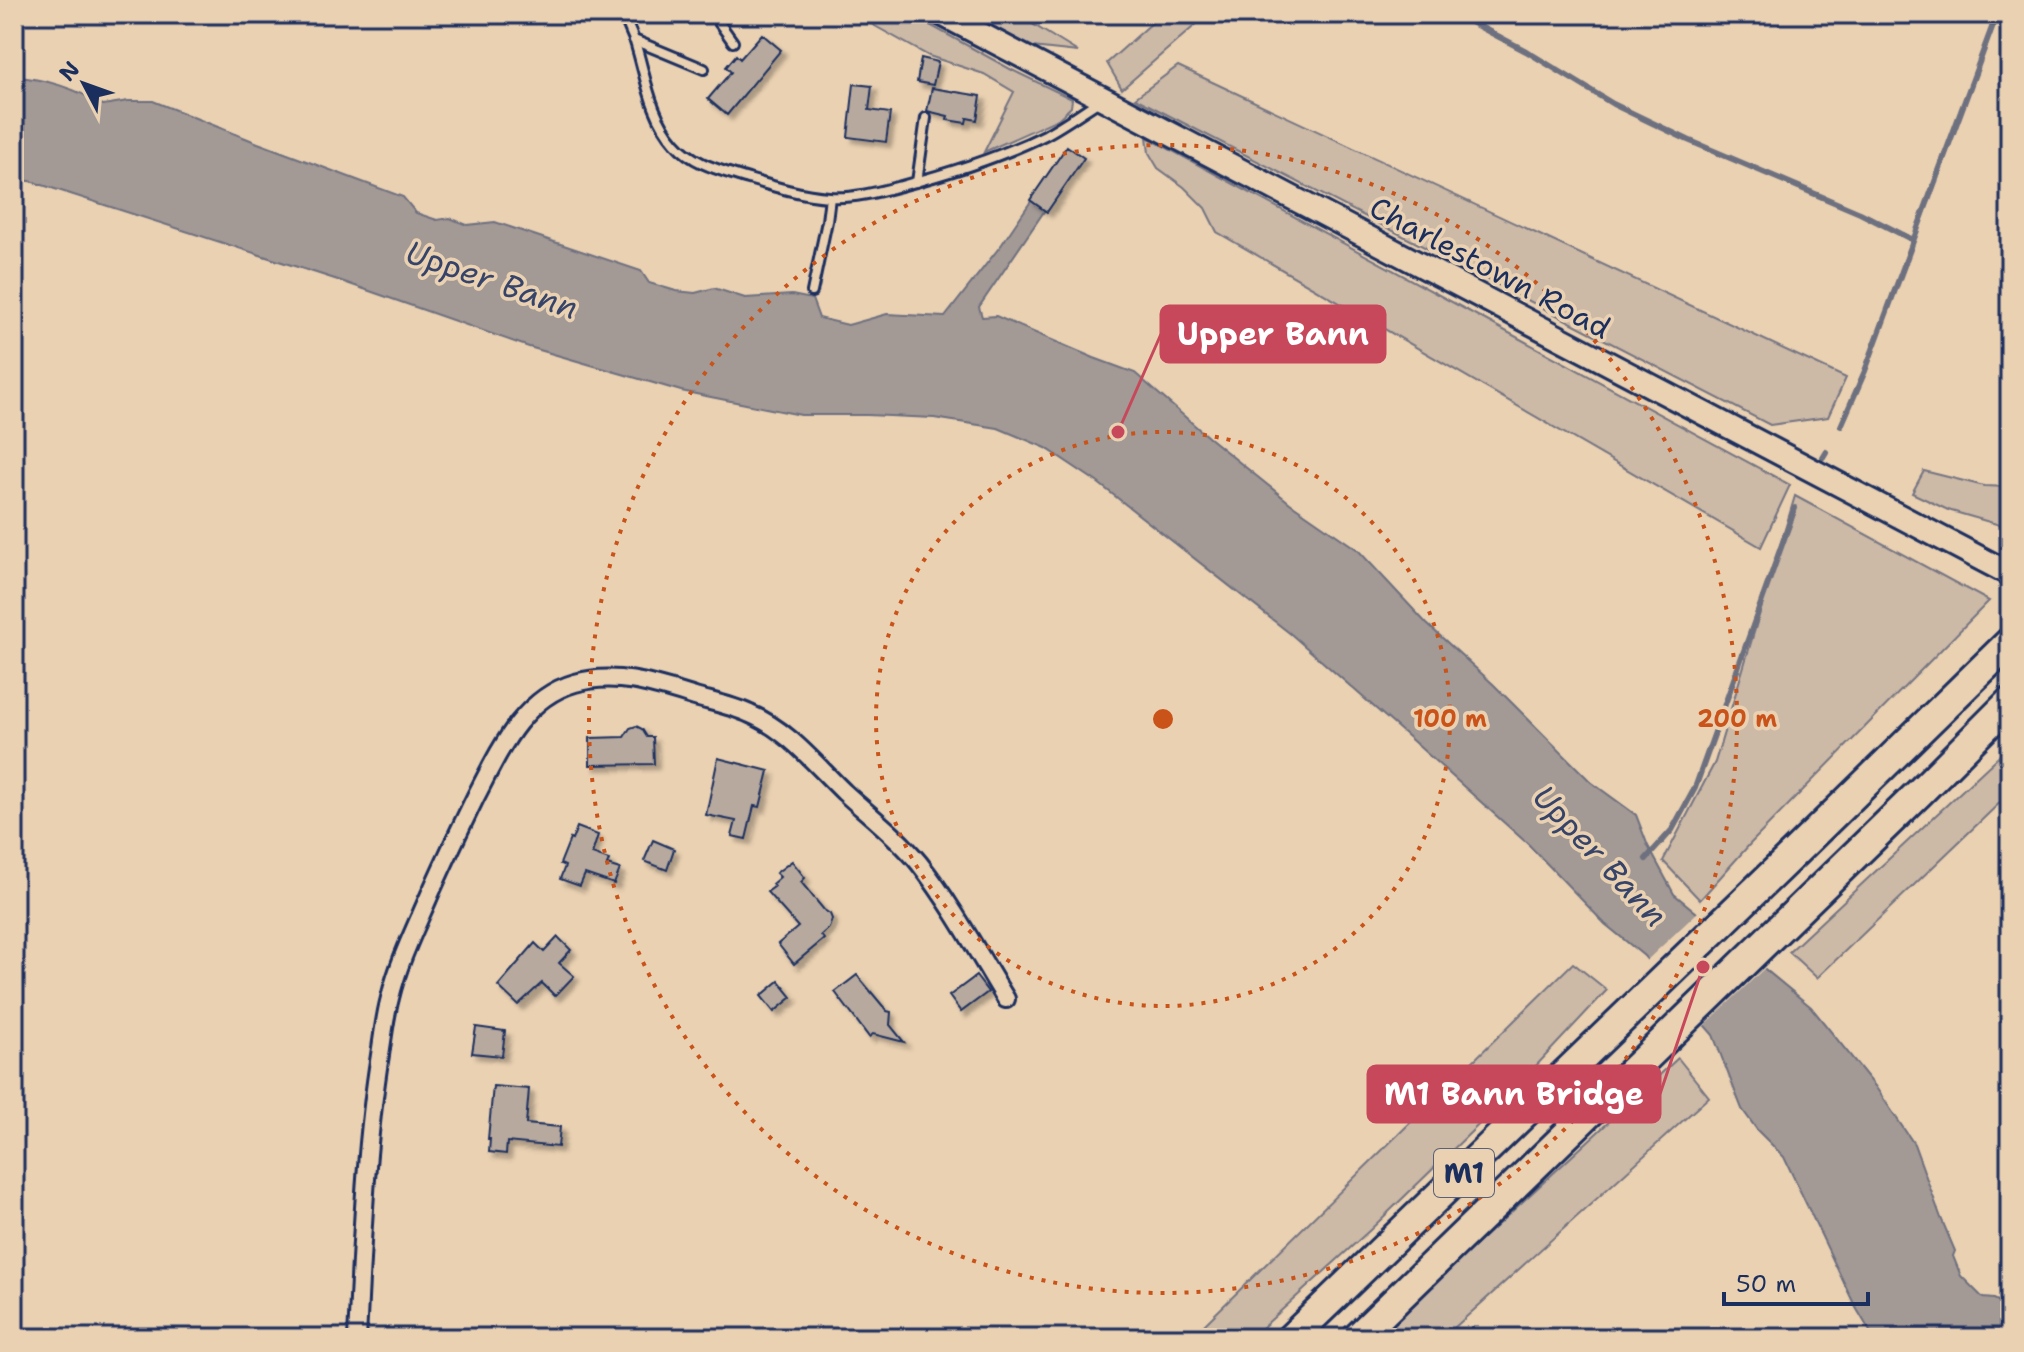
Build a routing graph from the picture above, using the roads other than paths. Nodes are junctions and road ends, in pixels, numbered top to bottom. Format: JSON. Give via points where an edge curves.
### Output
{"nodes":[{"id":1,"x":623,"y":14,"type":"edge"},
{"id":2,"x":713,"y":14,"type":"edge"},
{"id":3,"x":942,"y":14,"type":"edge"},
{"id":4,"x":634,"y":40,"type":"junction"},
{"id":5,"x":733,"y":42,"type":"dead end"},
{"id":6,"x":704,"y":69,"type":"dead end"},
{"id":7,"x":1103,"y":98,"type":"junction"},
{"id":8,"x":926,"y":118,"type":"dead end"},
{"id":9,"x":917,"y":182,"type":"junction"},
{"id":10,"x":830,"y":197,"type":"junction"},
{"id":11,"x":812,"y":292,"type":"dead end"},
{"id":12,"x":2010,"y":574,"type":"edge"},
{"id":13,"x":2010,"y":642,"type":"edge"},
{"id":14,"x":2010,"y":702,"type":"edge"},
{"id":15,"x":1006,"y":999,"type":"dead end"},
{"id":16,"x":357,"y":1338,"type":"edge"},
{"id":17,"x":1291,"y":1338,"type":"edge"},
{"id":18,"x":1357,"y":1338,"type":"edge"}],
"edges":[{"from":1,"to":4,"type":"lane"},
{"from":2,"to":5,"type":"lane"},
{"from":3,"to":7,"type":"main road","name":"Charlestown Road"},
{"from":4,"to":6,"type":"lane"},
{"from":4,"to":10,"type":"lane","via":[[652,107],[673,141],[693,159],[749,179]]},
{"from":7,"to":9,"type":"lane","via":[[1047,134],[1003,154]]},
{"from":7,"to":12,"type":"main road","name":"Charlestown Road"},
{"from":8,"to":9,"type":"lane"},
{"from":9,"to":10,"type":"lane"},
{"from":10,"to":11,"type":"lane"},
{"from":13,"to":17,"type":"highway","number":"M1"},
{"from":14,"to":18,"type":"highway","number":"M1"},
{"from":15,"to":16,"type":"street","via":[[919,863],[779,730],[743,711],[643,682],[593,679],[549,695],[530,709],[496,756],[403,955],[389,999],[373,1097]]}]}
